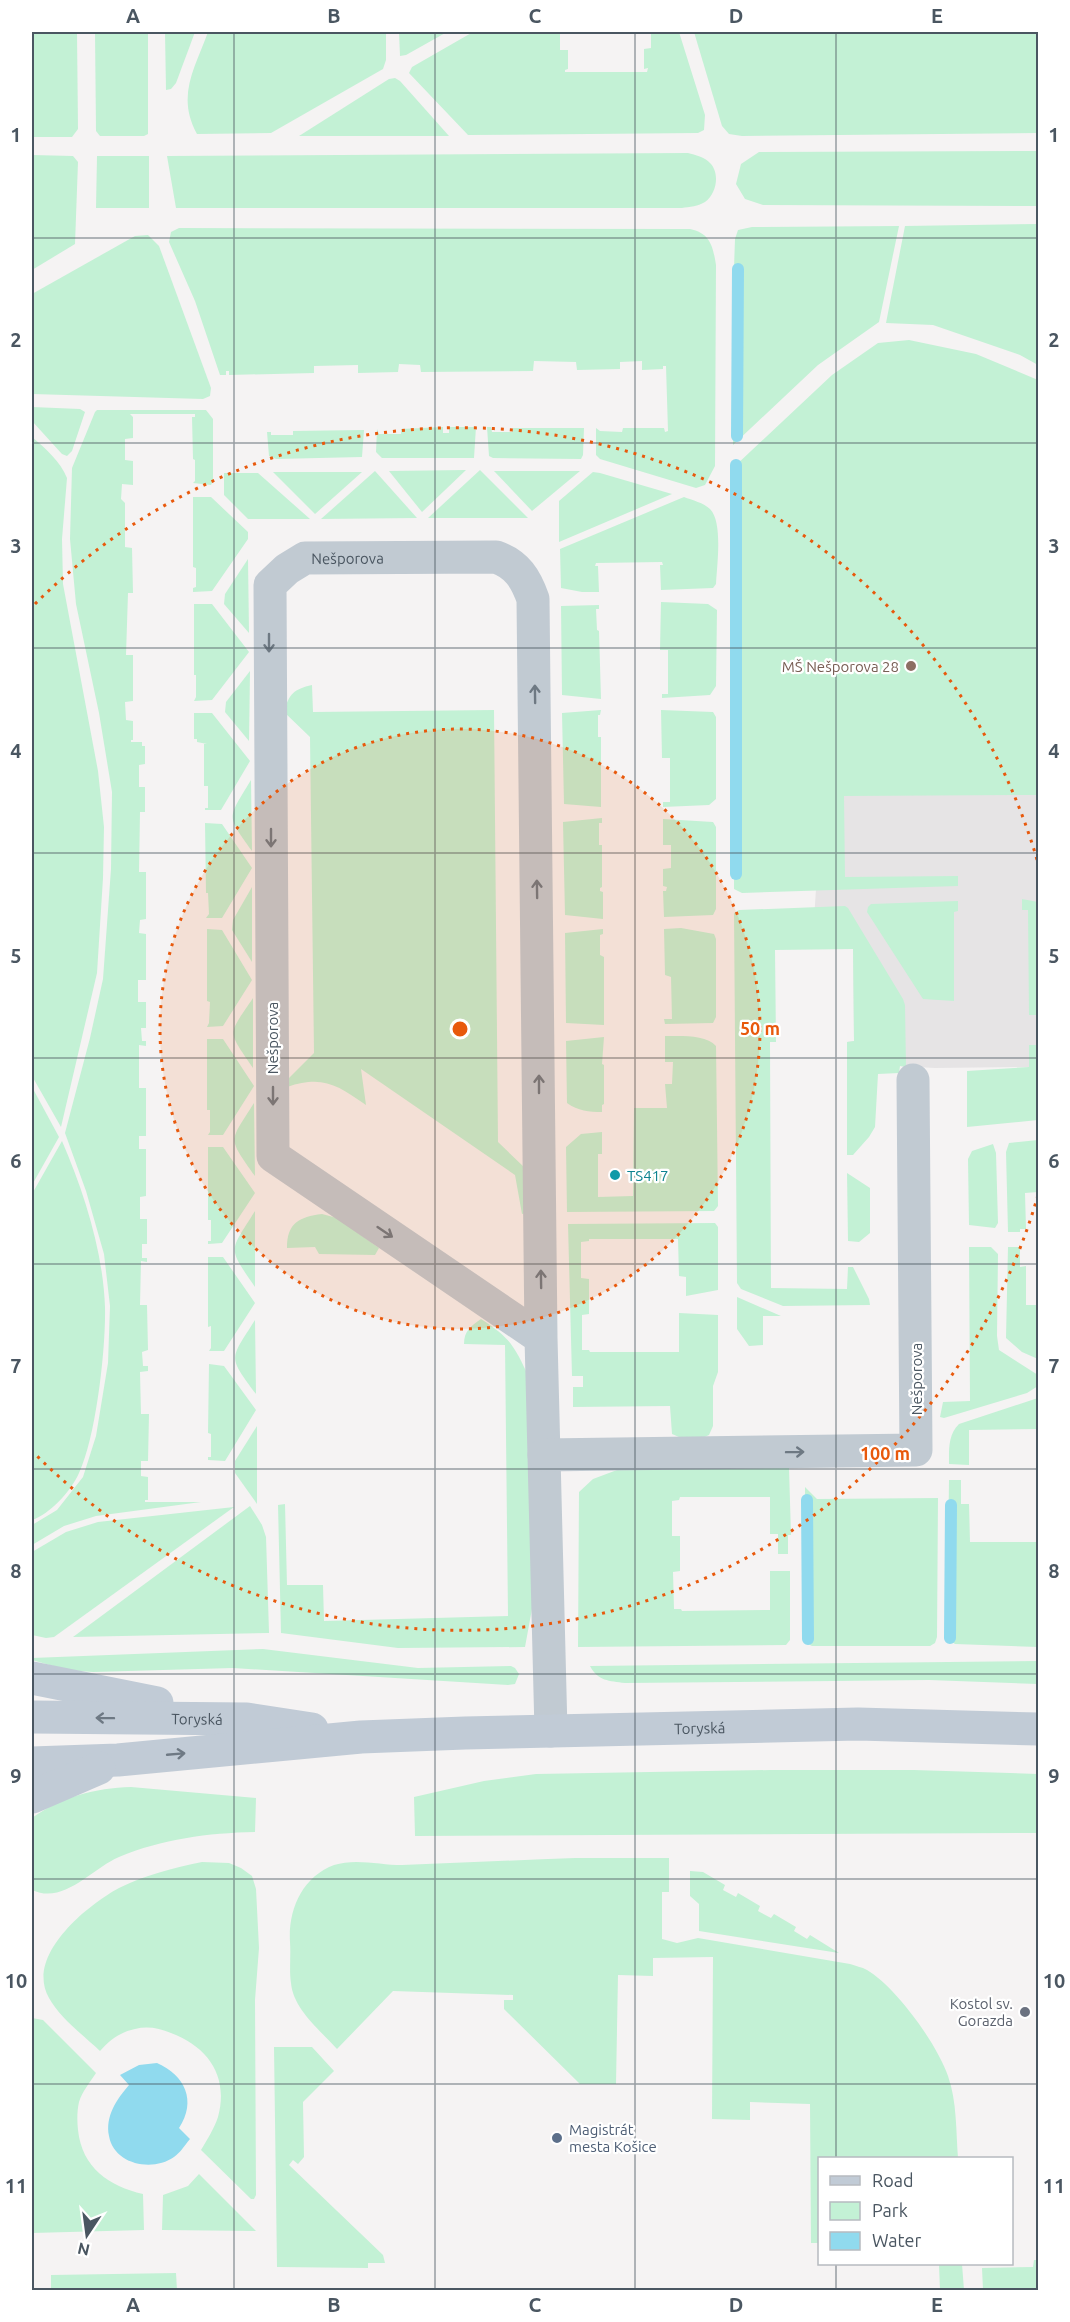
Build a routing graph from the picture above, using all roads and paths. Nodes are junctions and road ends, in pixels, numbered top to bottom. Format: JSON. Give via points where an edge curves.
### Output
{"nodes":[{"id":1,"x":913,"y":1080,"type":"dead end"},
{"id":2,"x":542,"y":1338,"type":"junction"},
{"id":3,"x":544,"y":1455,"type":"junction"},
{"id":4,"x":32,"y":1678,"type":"edge"},
{"id":5,"x":32,"y":1717,"type":"edge"},
{"id":6,"x":247,"y":1719,"type":"junction"},
{"id":7,"x":1038,"y":1729,"type":"edge"},
{"id":8,"x":551,"y":1731,"type":"junction"},
{"id":9,"x":361,"y":1737,"type":"junction"},
{"id":10,"x":118,"y":1760,"type":"junction"},
{"id":11,"x":32,"y":1763,"type":"edge"},
{"id":12,"x":32,"y":1797,"type":"edge"}],
"edges":[{"from":3,"to":1,"type":"street","name":"Nešporova","one_way":true,"via":[[916,1450]]},
{"from":2,"to":2,"type":"street","name":"Nešporova","one_way":true,"via":[[533,599],[523,575],[506,560],[496,557],[305,558],[270,585],[273,1156]]},
{"from":2,"to":3,"type":"street","name":"Nešporova"},
{"from":3,"to":8,"type":"street","name":"Nešporova"},
{"from":4,"to":6,"type":"street"},
{"from":6,"to":5,"type":"street","name":"Toryská","one_way":true},
{"from":6,"to":9,"type":"street","name":"Toryská"},
{"from":7,"to":8,"type":"street","name":"Toryská","via":[[858,1724]]},
{"from":8,"to":9,"type":"street","name":"Toryská"},
{"from":10,"to":9,"type":"street","name":"Toryská","one_way":true},
{"from":10,"to":11,"type":"street","name":"Toryská"},
{"from":10,"to":12,"type":"street"}]}
